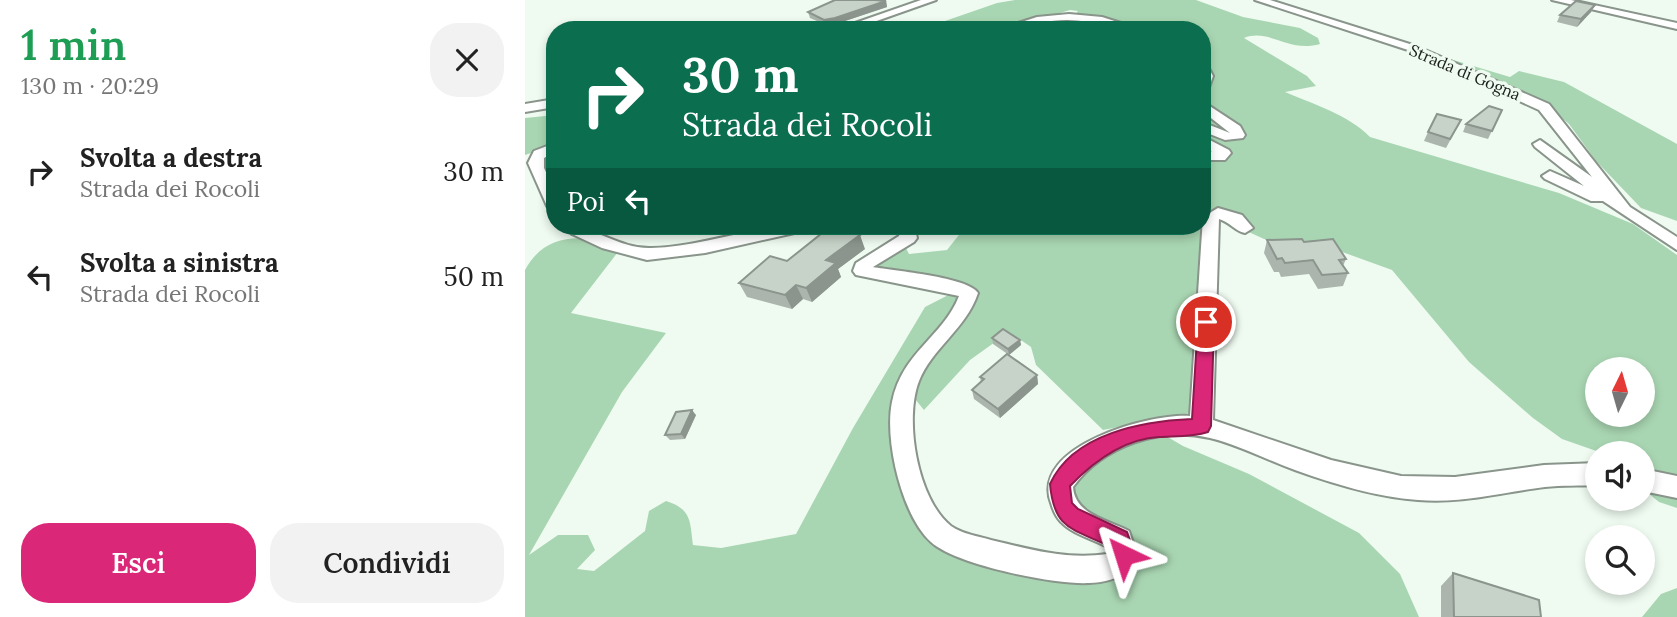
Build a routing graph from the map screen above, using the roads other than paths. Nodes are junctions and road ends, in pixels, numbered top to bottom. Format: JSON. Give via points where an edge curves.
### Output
{"nodes":[{"id":1,"x":931,"y":0,"type":"edge"},
{"id":2,"x":1260,"y":0,"type":"edge"},
{"id":3,"x":1557,"y":0,"type":"edge"},
{"id":4,"x":867,"y":21,"type":"edge"},
{"id":5,"x":1029,"y":21,"type":"edge"},
{"id":6,"x":1108,"y":21,"type":"edge"},
{"id":7,"x":1677,"y":26,"type":"edge"},
{"id":8,"x":546,"y":104,"type":"edge"},
{"id":9,"x":525,"y":108,"type":"edge"},
{"id":10,"x":1211,"y":112,"type":"edge"},
{"id":11,"x":1211,"y":130,"type":"edge"},
{"id":12,"x":1540,"y":144,"type":"dead end"},
{"id":13,"x":1211,"y":145,"type":"edge"},
{"id":14,"x":546,"y":151,"type":"edge"},
{"id":15,"x":1211,"y":156,"type":"edge"},
{"id":16,"x":1550,"y":176,"type":"dead end"},
{"id":17,"x":546,"y":188,"type":"edge"},
{"id":18,"x":1624,"y":210,"type":"junction"},
{"id":19,"x":1211,"y":217,"type":"edge"},
{"id":20,"x":1245,"y":228,"type":"dead end"},
{"id":21,"x":587,"y":235,"type":"edge"},
{"id":22,"x":759,"y":235,"type":"edge"},
{"id":23,"x":908,"y":235,"type":"edge"},
{"id":24,"x":1210,"y":235,"type":"edge"},
{"id":25,"x":1677,"y":244,"type":"edge"},
{"id":26,"x":1201,"y":426,"type":"junction"},
{"id":27,"x":1585,"y":475,"type":"edge"},
{"id":28,"x":1655,"y":482,"type":"edge"},
{"id":29,"x":1677,"y":487,"type":"edge"}],
"edges":[{"from":1,"to":4,"type":"street"},
{"from":2,"to":18,"type":"street","name":"Strada di Gogna","via":[[1412,48],[1543,107]]},
{"from":3,"to":7,"type":"street"},
{"from":5,"to":6,"type":"street","via":[[1061,15]]},
{"from":8,"to":9,"type":"street"},
{"from":10,"to":11,"type":"street","via":[[1238,135],[1232,138]]},
{"from":12,"to":18,"type":"street","name":"Strada di Gogna"},
{"from":13,"to":15,"type":"street","via":[[1224,153]]},
{"from":14,"to":17,"type":"street","via":[[535,159]]},
{"from":16,"to":18,"type":"street","name":"Strada di Gogna"},
{"from":18,"to":25,"type":"street","name":"Strada di Gogna"},
{"from":19,"to":20,"type":"street","via":[[1218,213]]},
{"from":21,"to":22,"type":"street","via":[[645,254]]},
{"from":23,"to":26,"type":"street","via":[[862,271],[969,293],[909,380],[901,427],[928,521],[941,535],[1011,558],[1091,572],[1111,568],[1124,555],[1119,540],[1071,516],[1062,507],[1060,484],[1083,458],[1117,439],[1154,429]]},
{"from":24,"to":26,"type":"street"},
{"from":26,"to":27,"type":"street","via":[[1293,459],[1401,487],[1482,486]]},
{"from":28,"to":29,"type":"street"}]}
